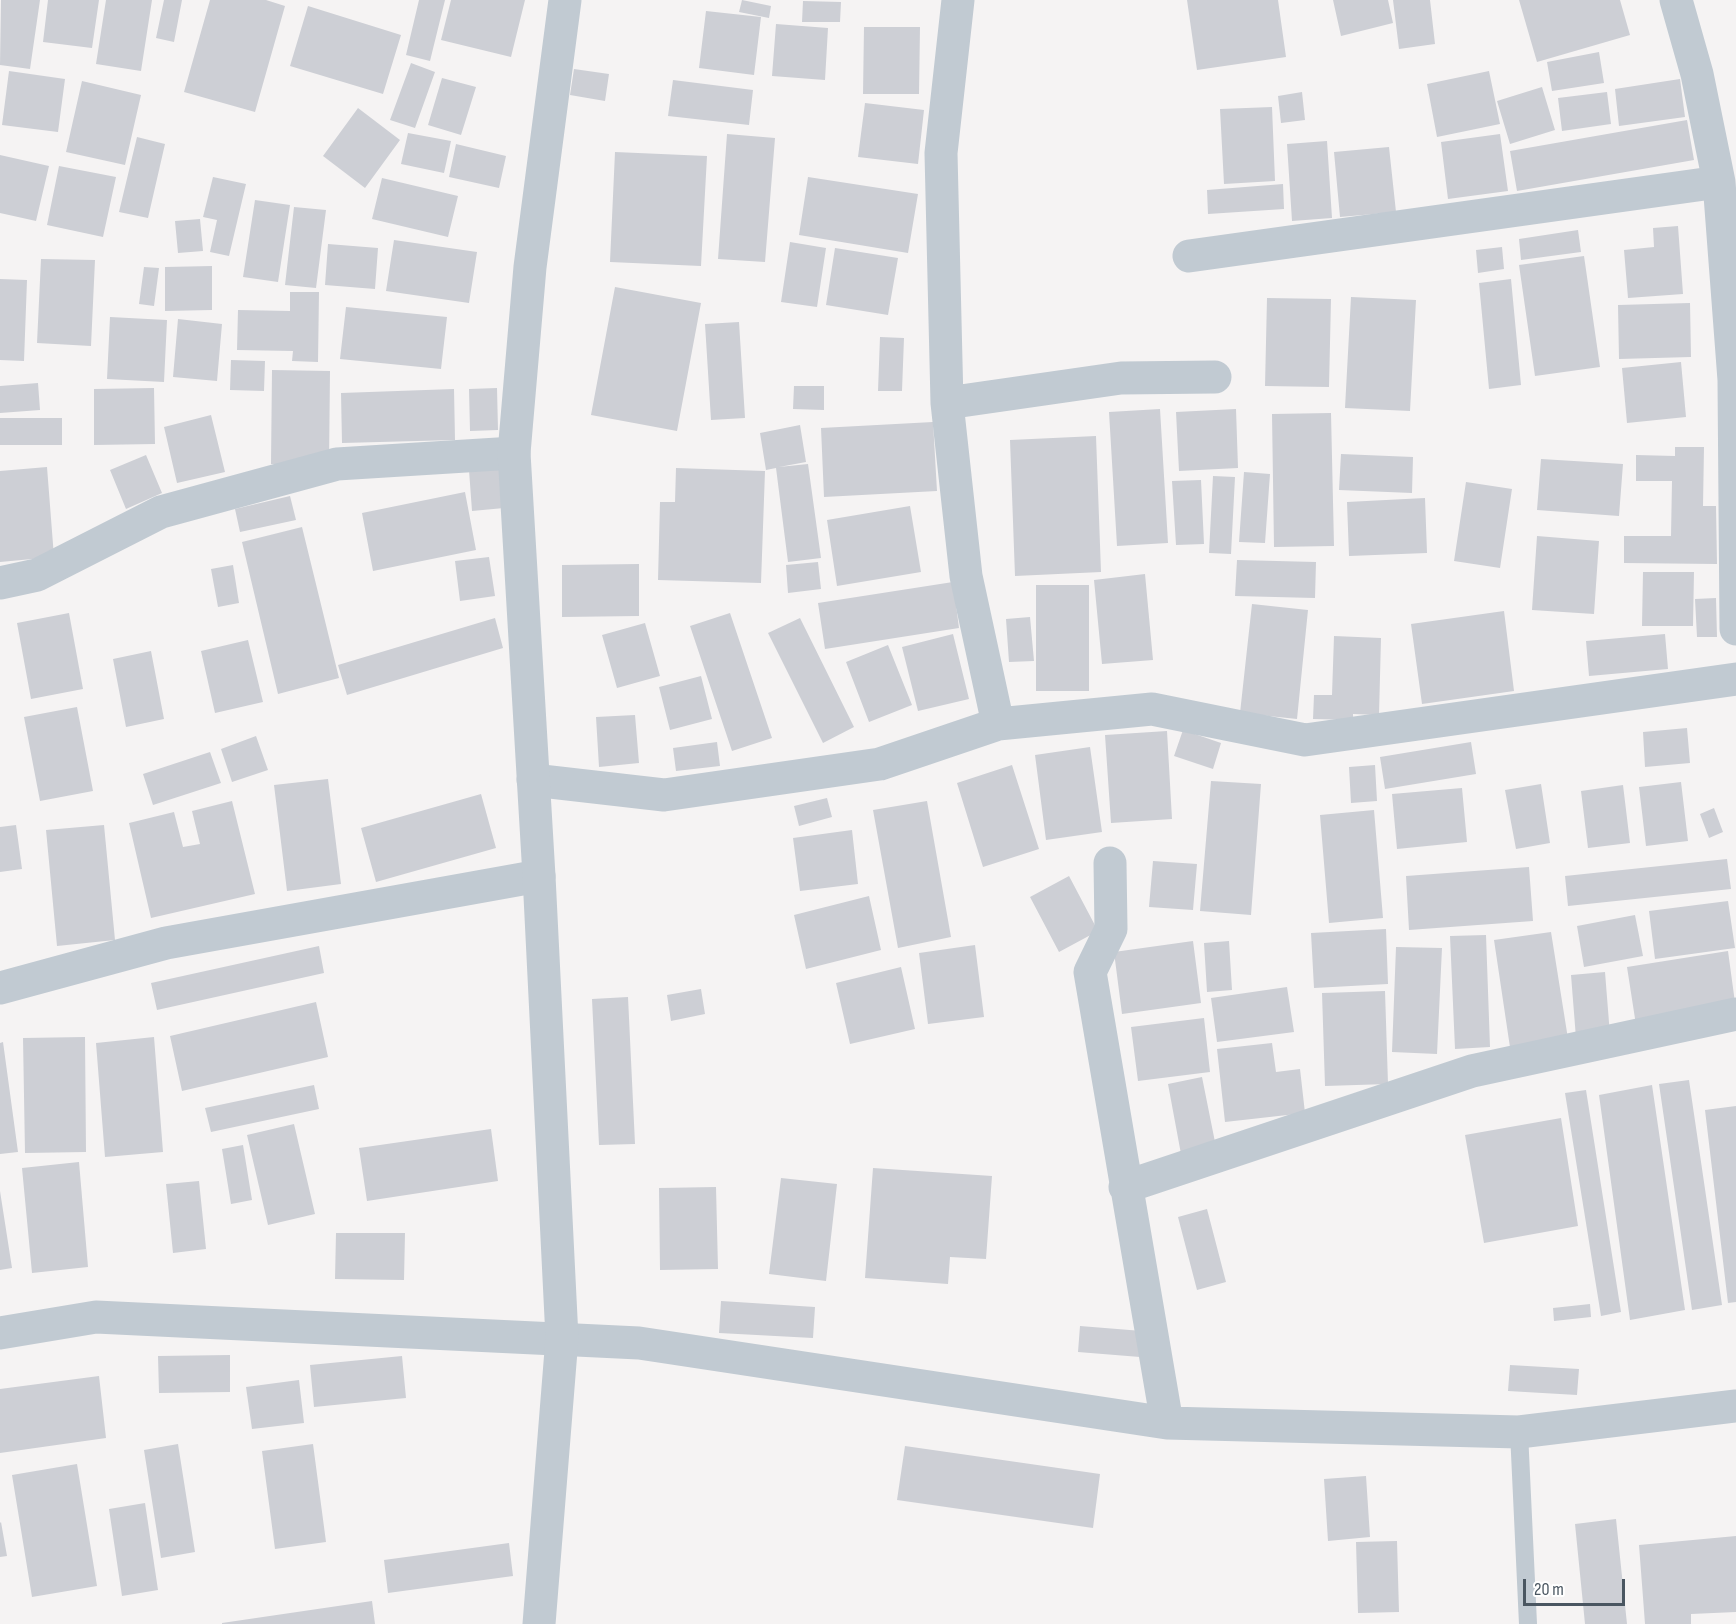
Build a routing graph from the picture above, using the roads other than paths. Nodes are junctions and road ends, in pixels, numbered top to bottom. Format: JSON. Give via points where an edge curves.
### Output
{"nodes":[{"id":1,"x":565,"y":0,"type":"edge"},
{"id":2,"x":958,"y":0,"type":"edge"},
{"id":3,"x":1676,"y":0,"type":"edge"},
{"id":4,"x":1719,"y":182,"type":"junction"},
{"id":5,"x":1189,"y":256,"type":"dead end"},
{"id":6,"x":1215,"y":376,"type":"dead end"},
{"id":7,"x":947,"y":403,"type":"junction"},
{"id":8,"x":514,"y":453,"type":"junction"},
{"id":9,"x":0,"y":583,"type":"edge"},
{"id":10,"x":1736,"y":629,"type":"edge"},
{"id":11,"x":1736,"y":679,"type":"edge"},
{"id":12,"x":998,"y":724,"type":"junction"},
{"id":13,"x":533,"y":780,"type":"junction"},
{"id":14,"x":1110,"y":864,"type":"dead end"},
{"id":15,"x":539,"y":876,"type":"junction"},
{"id":16,"x":0,"y":988,"type":"edge"},
{"id":17,"x":1736,"y":1014,"type":"edge"},
{"id":18,"x":1125,"y":1187,"type":"junction"},
{"id":19,"x":0,"y":1333,"type":"edge"},
{"id":20,"x":562,"y":1338,"type":"junction"},
{"id":21,"x":1736,"y":1407,"type":"edge"},
{"id":22,"x":1167,"y":1423,"type":"junction"},
{"id":23,"x":1519,"y":1431,"type":"junction"},
{"id":24,"x":539,"y":1624,"type":"edge"},
{"id":25,"x":1528,"y":1624,"type":"edge"}],
"edges":[{"from":1,"to":8,"type":"street","via":[[530,267]]},
{"from":2,"to":7,"type":"street","via":[[941,153]]},
{"from":3,"to":4,"type":"street"},
{"from":4,"to":5,"type":"street"},
{"from":4,"to":10,"type":"street","via":[[1734,380]]},
{"from":6,"to":7,"type":"street","via":[[1121,378]]},
{"from":7,"to":12,"type":"street","via":[[966,576]]},
{"from":8,"to":9,"type":"street","via":[[337,464],[161,512],[37,574]]},
{"from":8,"to":13,"type":"street"},
{"from":11,"to":12,"type":"street","via":[[1305,740],[1152,709]]},
{"from":12,"to":13,"type":"street","via":[[880,764],[664,795]]},
{"from":13,"to":15,"type":"street"},
{"from":14,"to":18,"type":"street","via":[[1111,929],[1089,972]]},
{"from":15,"to":16,"type":"street","via":[[166,944]]},
{"from":15,"to":20,"type":"street"},
{"from":17,"to":18,"type":"street","via":[[1472,1071]]},
{"from":18,"to":22,"type":"street"},
{"from":19,"to":20,"type":"street","via":[[96,1317]]},
{"from":20,"to":22,"type":"street","via":[[639,1343]]},
{"from":20,"to":24,"type":"street"},
{"from":21,"to":23,"type":"street"},
{"from":22,"to":23,"type":"street"},
{"from":23,"to":25,"type":"lane"}]}
